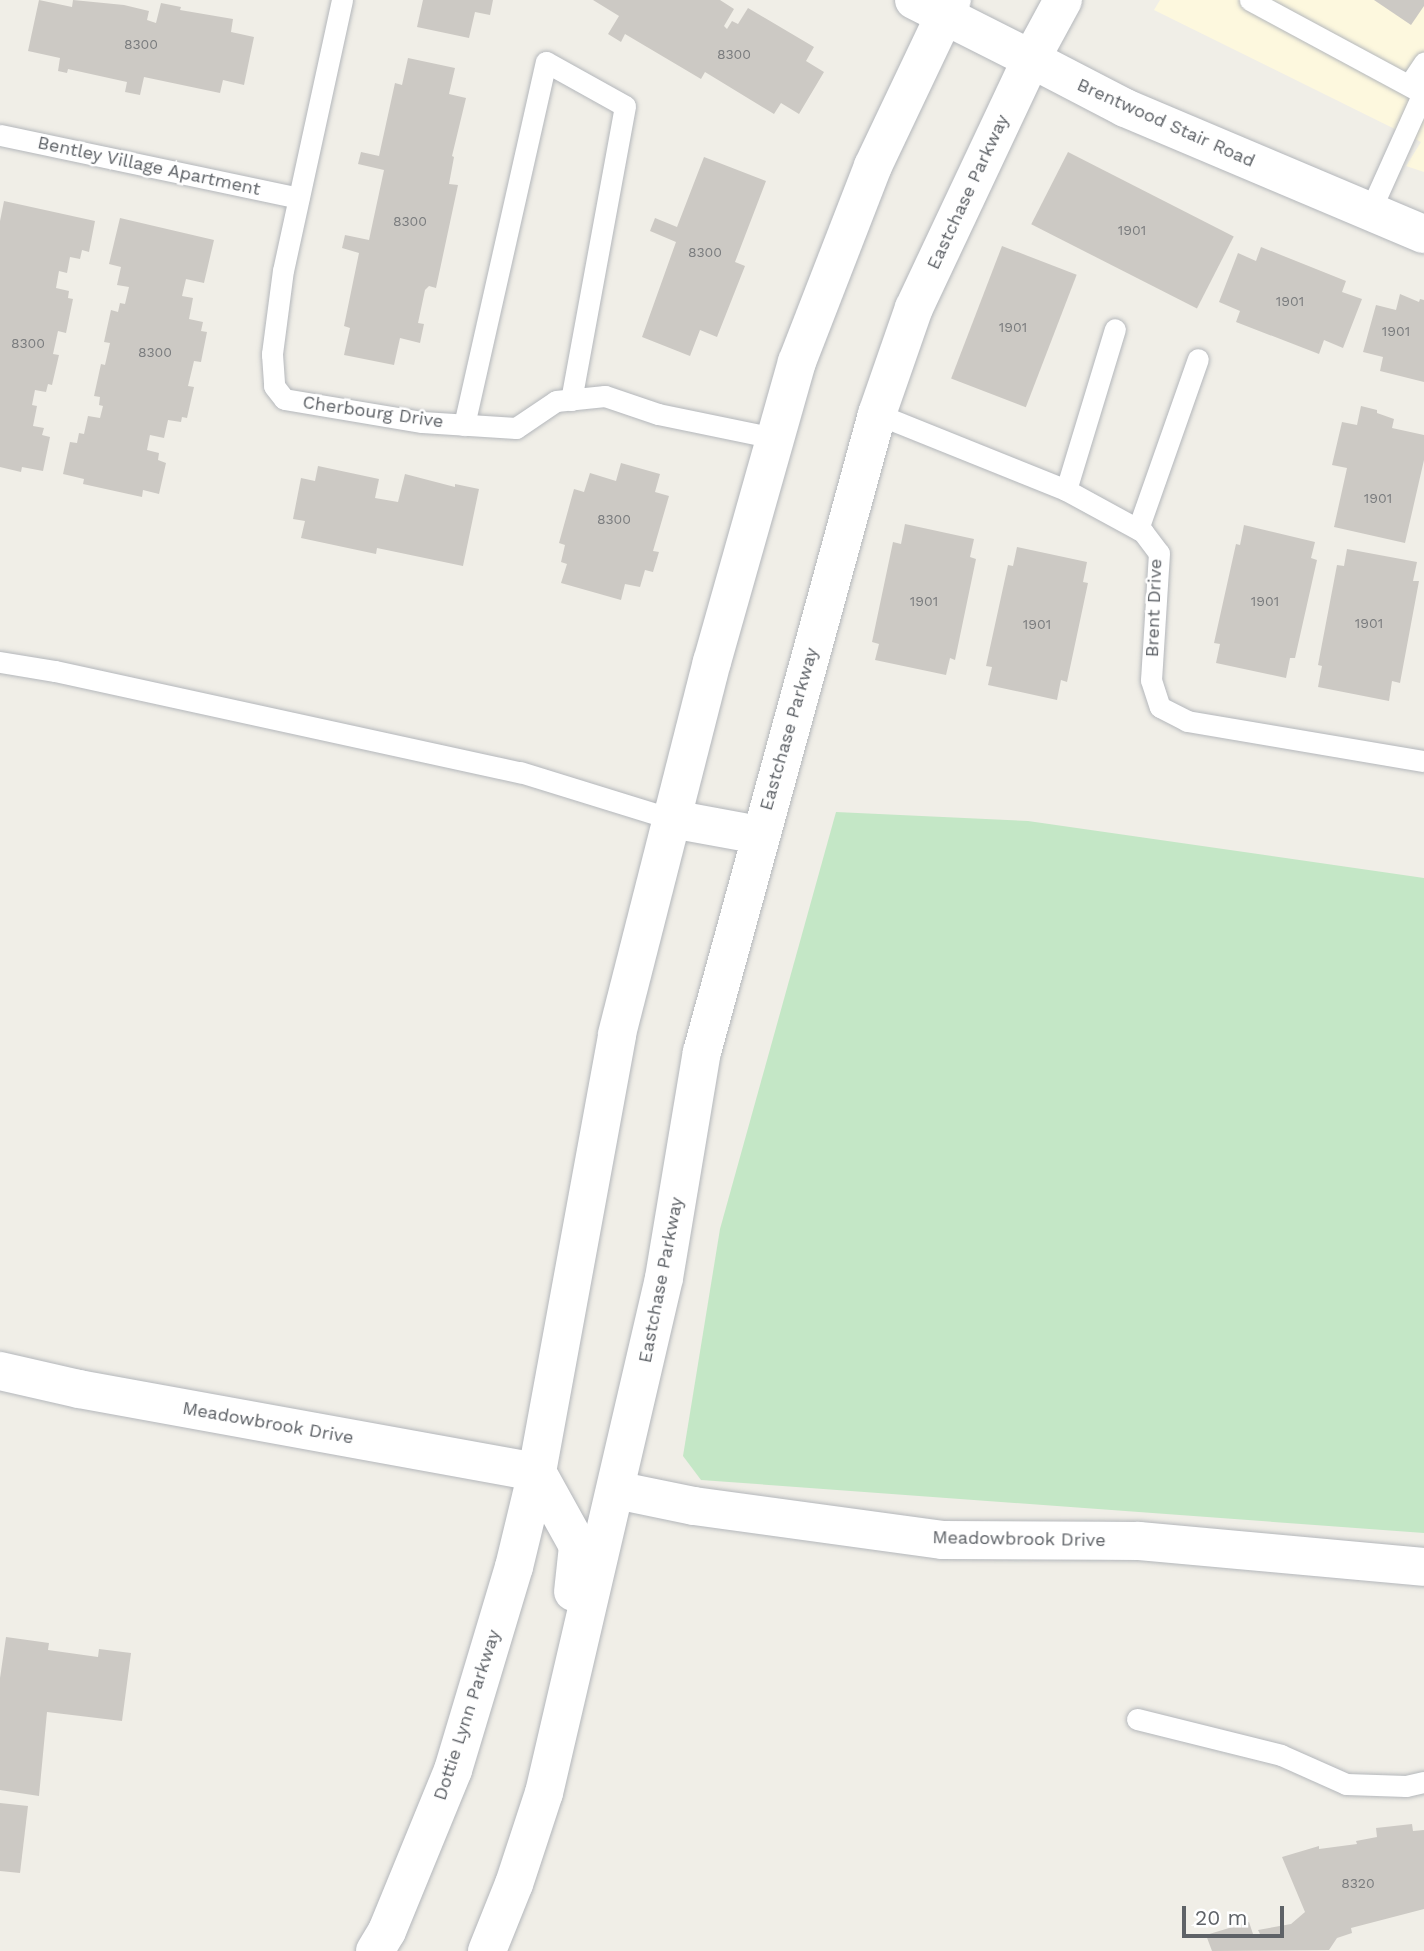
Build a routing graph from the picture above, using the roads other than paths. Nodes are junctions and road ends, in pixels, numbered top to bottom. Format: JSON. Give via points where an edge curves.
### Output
{"nodes":[{"id":1,"x":342,"y":0,"type":"edge"},
{"id":2,"x":1063,"y":0,"type":"edge"},
{"id":3,"x":1250,"y":0,"type":"edge"},
{"id":4,"x":937,"y":5,"type":"edge"},
{"id":5,"x":1031,"y":59,"type":"junction"},
{"id":6,"x":1424,"y":63,"type":"edge"},
{"id":7,"x":1409,"y":85,"type":"junction"},
{"id":8,"x":0,"y":135,"type":"edge"},
{"id":9,"x":298,"y":198,"type":"junction"},
{"id":10,"x":1369,"y":213,"type":"junction"},
{"id":11,"x":1424,"y":234,"type":"edge"},
{"id":12,"x":1115,"y":329,"type":"dead end"},
{"id":13,"x":1198,"y":359,"type":"dead end"},
{"id":14,"x":570,"y":400,"type":"junction"},
{"id":15,"x":877,"y":414,"type":"junction"},
{"id":16,"x":464,"y":425,"type":"junction"},
{"id":17,"x":775,"y":438,"type":"junction"},
{"id":18,"x":1066,"y":490,"type":"junction"},
{"id":19,"x":1138,"y":528,"type":"junction"},
{"id":20,"x":0,"y":662,"type":"edge"},
{"id":21,"x":1424,"y":761,"type":"edge"},
{"id":22,"x":672,"y":820,"type":"junction"},
{"id":23,"x":759,"y":835,"type":"junction"},
{"id":24,"x":0,"y":1371,"type":"edge"},
{"id":25,"x":537,"y":1472,"type":"junction"},
{"id":26,"x":616,"y":1490,"type":"junction"},
{"id":27,"x":1424,"y":1567,"type":"edge"},
{"id":28,"x":1138,"y":1718,"type":"dead end"},
{"id":29,"x":1424,"y":1782,"type":"edge"},
{"id":30,"x":544,"y":1793,"type":"junction"},
{"id":31,"x":375,"y":1951,"type":"edge"},
{"id":32,"x":487,"y":1951,"type":"edge"}],
"edges":[{"from":1,"to":9,"type":"lane","name":"Cherbourg Drive"},
{"from":2,"to":5,"type":"main road","name":"Eastchase Parkway"},
{"from":3,"to":7,"type":"lane"},
{"from":4,"to":5,"type":"main road","name":"Brentwood Stair Road"},
{"from":4,"to":17,"type":"main road","via":[[796,362]]},
{"from":5,"to":10,"type":"main road","name":"Brentwood Stair Road","via":[[1125,108]]},
{"from":5,"to":15,"type":"main road","name":"Eastchase Parkway","via":[[914,308]]},
{"from":6,"to":7,"type":"lane"},
{"from":7,"to":10,"type":"lane","via":[[1423,93]]},
{"from":8,"to":9,"type":"lane","name":"Bentley Village Apartment"},
{"from":9,"to":16,"type":"lane","name":"Cherbourg Drive","via":[[282,270],[272,354],[274,386],[284,399]]},
{"from":10,"to":11,"type":"main road","name":"Brentwood Stair Road"},
{"from":12,"to":18,"type":"lane"},
{"from":13,"to":19,"type":"lane"},
{"from":14,"to":16,"type":"lane","name":"Cherbourg Drive","via":[[556,401],[516,428]]},
{"from":14,"to":16,"type":"lane","via":[[625,106],[546,62]]},
{"from":14,"to":17,"type":"lane","name":"Cherbourg Drive","via":[[605,396],[658,414]]},
{"from":15,"to":18,"type":"lane","name":"Brent Drive"},
{"from":15,"to":23,"type":"main road","name":"Eastchase Parkway"},
{"from":17,"to":22,"type":"main road"},
{"from":18,"to":19,"type":"lane","name":"Brent Drive"},
{"from":19,"to":21,"type":"lane","name":"Brent Drive","via":[[1158,553],[1151,680],[1160,706],[1187,721]]},
{"from":20,"to":22,"type":"lane","via":[[520,772]]},
{"from":22,"to":23,"type":"main road"},
{"from":22,"to":25,"type":"main road","via":[[617,1034]]},
{"from":23,"to":26,"type":"main road","name":"Eastchase Parkway","via":[[702,1052],[664,1278]]},
{"from":24,"to":25,"type":"main road","name":"Meadowbrook Drive"},
{"from":25,"to":30,"type":"main road","via":[[578,1546],[576,1580],[539,1730]]},
{"from":25,"to":31,"type":"main road","name":"Dottie Lynn Parkway","via":[[514,1567],[453,1770]]},
{"from":26,"to":27,"type":"main road","name":"Meadowbrook Drive","via":[[694,1506],[942,1540],[1139,1541]]},
{"from":26,"to":30,"type":"main road"},
{"from":28,"to":29,"type":"lane","via":[[1280,1755],[1346,1784],[1406,1786]]},
{"from":30,"to":32,"type":"main road"}]}
